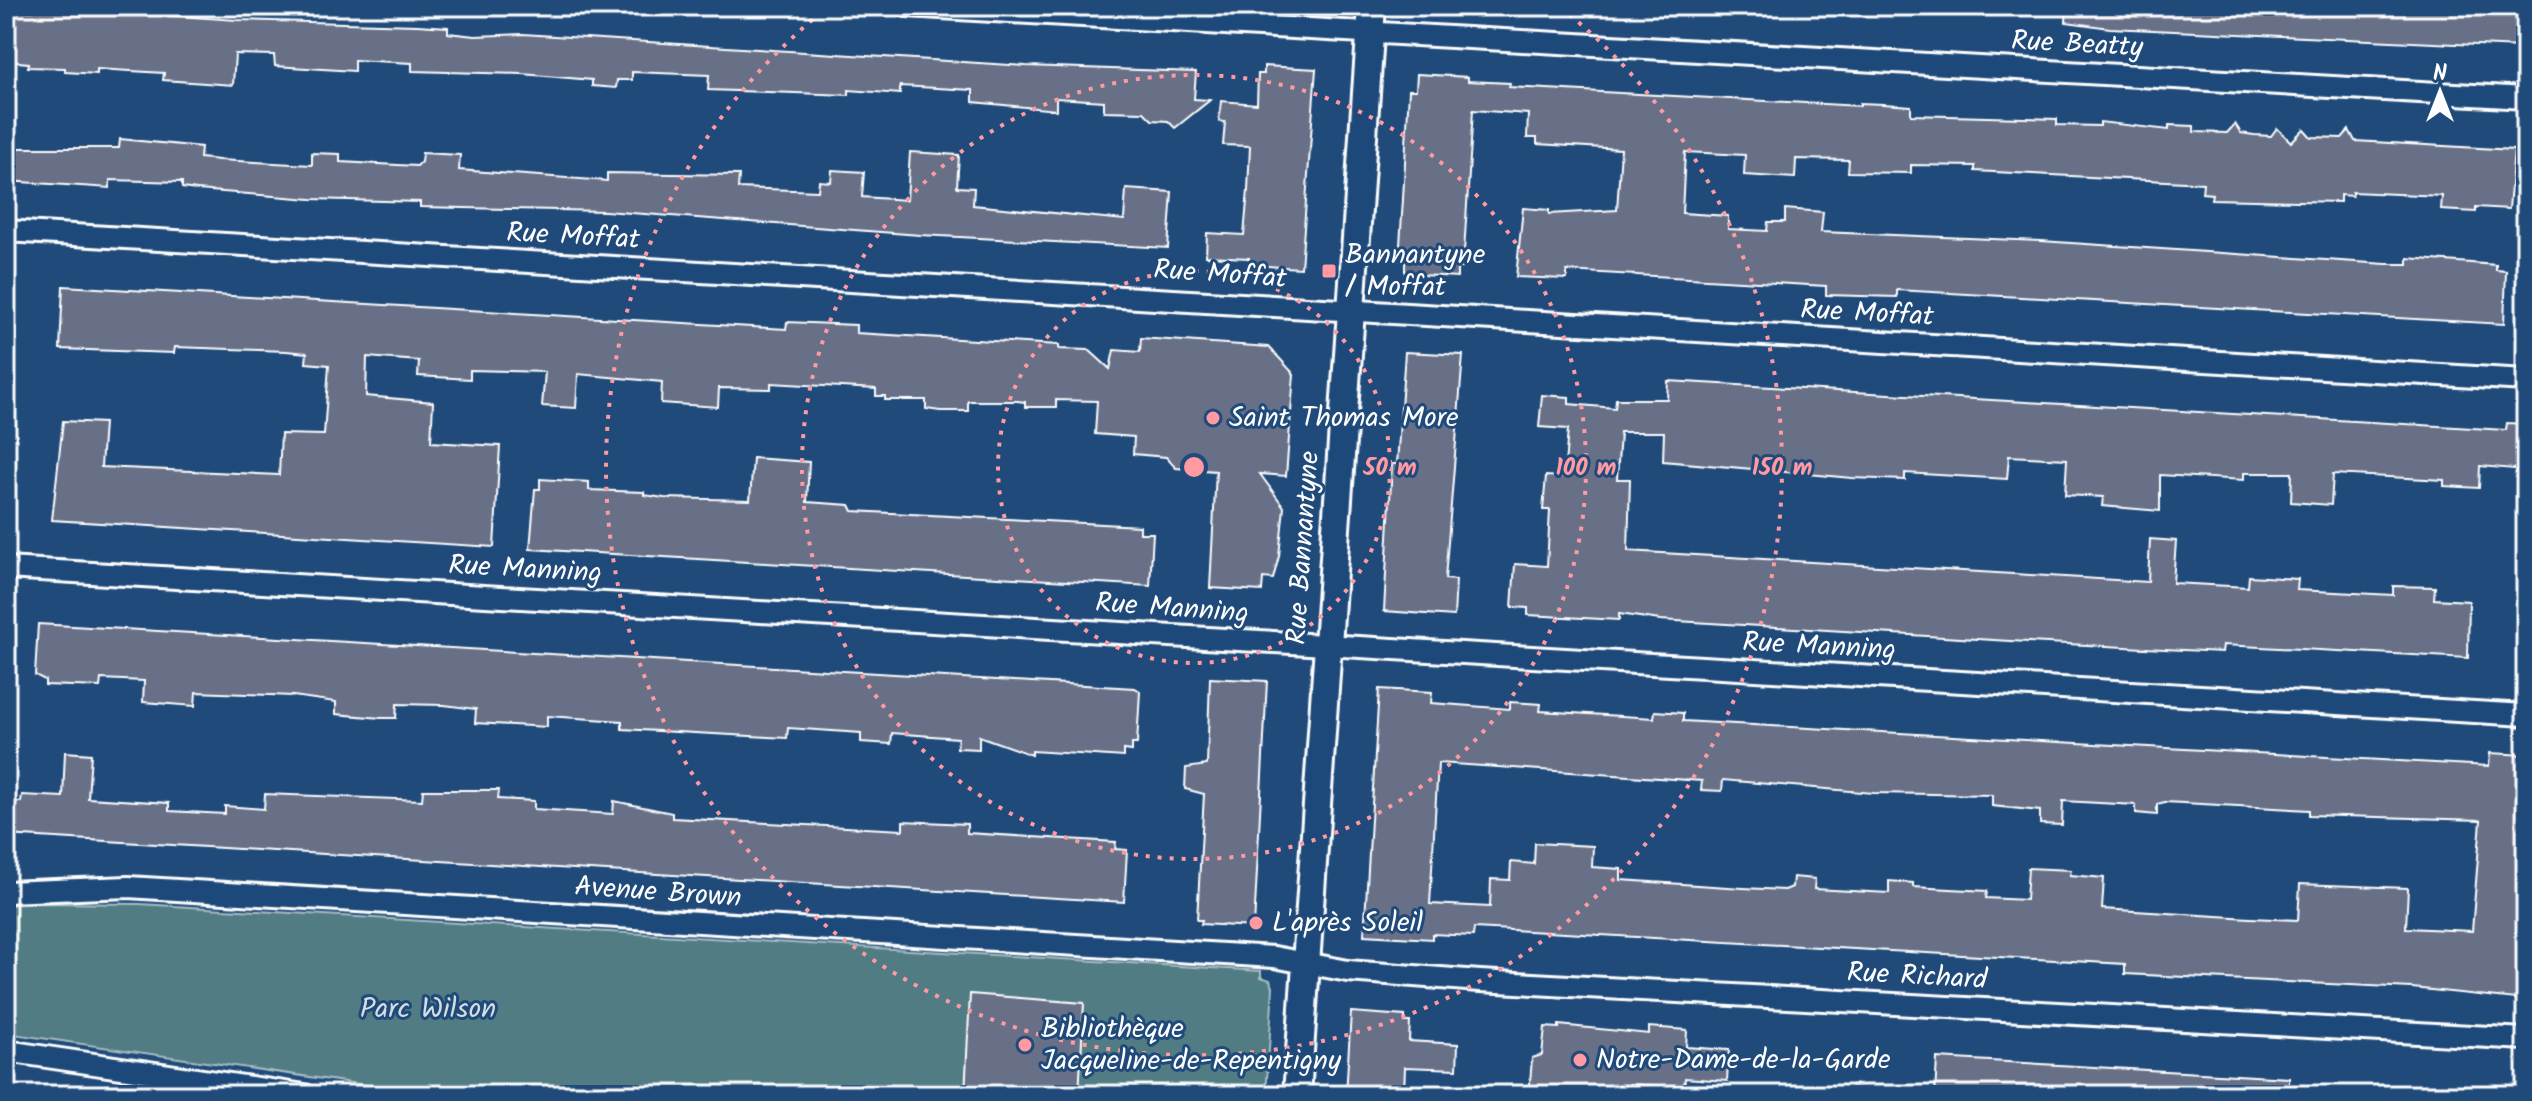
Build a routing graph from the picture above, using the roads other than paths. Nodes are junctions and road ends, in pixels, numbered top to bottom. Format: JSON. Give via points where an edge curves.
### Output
{"nodes":[{"id":1,"x":906,"y":6,"type":"edge"},
{"id":2,"x":1372,"y":6,"type":"edge"},
{"id":3,"x":1370,"y":34,"type":"junction"},
{"id":4,"x":2526,"y":98,"type":"edge"},
{"id":5,"x":6,"y":231,"type":"edge"},
{"id":6,"x":1352,"y":312,"type":"junction"},
{"id":7,"x":2526,"y":380,"type":"edge"},
{"id":8,"x":6,"y":568,"type":"edge"},
{"id":9,"x":1329,"y":647,"type":"junction"},
{"id":10,"x":2526,"y":715,"type":"edge"},
{"id":11,"x":6,"y":892,"type":"edge"},
{"id":12,"x":1306,"y":964,"type":"junction"},
{"id":13,"x":2526,"y":1039,"type":"edge"},
{"id":14,"x":6,"y":1051,"type":"edge"},
{"id":15,"x":305,"y":1095,"type":"edge"},
{"id":16,"x":1297,"y":1095,"type":"edge"}],
"edges":[{"from":1,"to":3,"type":"street","name":"Rue Beatty"},
{"from":2,"to":3,"type":"street","name":"Rue Bannantyne"},
{"from":3,"to":4,"type":"street","name":"Rue Beatty"},
{"from":3,"to":6,"type":"street","name":"Rue Bannantyne"},
{"from":5,"to":6,"type":"street","name":"Rue Moffat"},
{"from":6,"to":7,"type":"street","name":"Rue Moffat"},
{"from":6,"to":9,"type":"street","name":"Rue Bannantyne"},
{"from":8,"to":9,"type":"street","name":"Rue Manning"},
{"from":9,"to":10,"type":"street","name":"Rue Manning"},
{"from":9,"to":12,"type":"street","name":"Rue Bannantyne"},
{"from":11,"to":12,"type":"street","name":"Avenue Brown","via":[[128,887],[1274,957]]},
{"from":12,"to":13,"type":"street","name":"Rue Richard","via":[[1480,981]]},
{"from":12,"to":16,"type":"street","name":"Rue Bannantyne"},
{"from":14,"to":15,"type":"street"}]}
